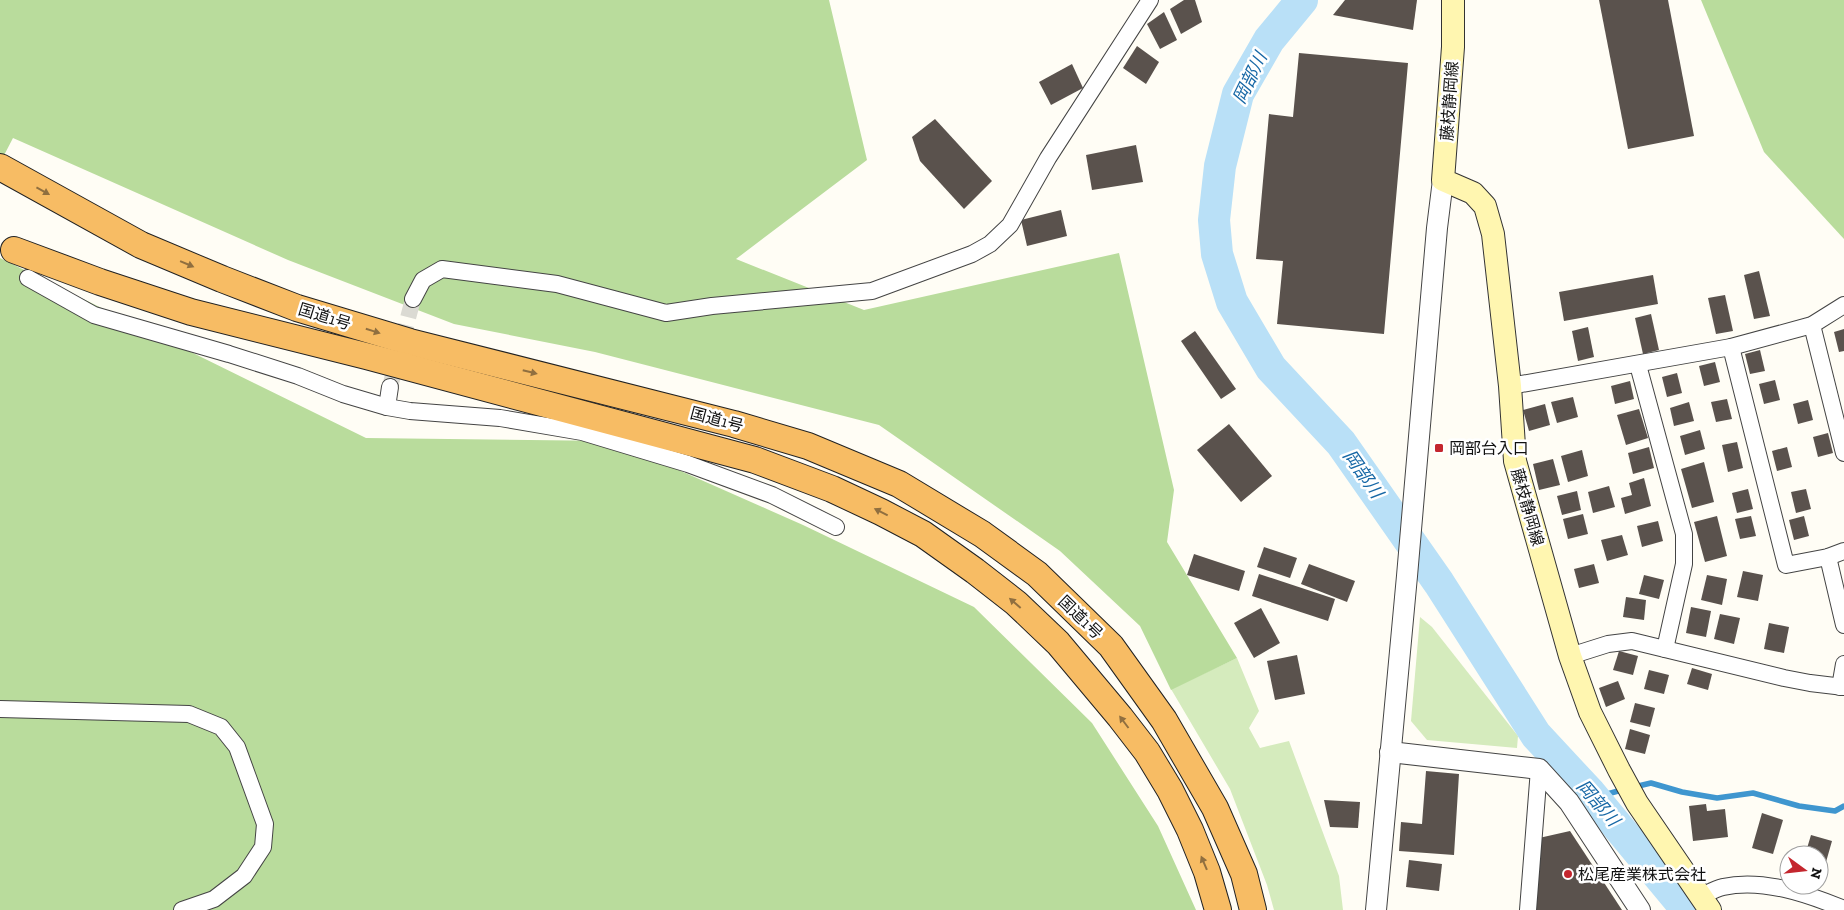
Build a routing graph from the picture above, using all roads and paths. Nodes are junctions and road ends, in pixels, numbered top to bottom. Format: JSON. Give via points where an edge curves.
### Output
{"nodes":[{"id":1,"x":1150,"y":0,"type":"edge"},
{"id":2,"x":1453,"y":0,"type":"edge"},
{"id":3,"x":0,"y":167,"type":"edge"},
{"id":4,"x":1443,"y":180,"type":"junction"},
{"id":5,"x":14,"y":250,"type":"dead end"},
{"id":6,"x":28,"y":278,"type":"dead end"},
{"id":7,"x":413,"y":299,"type":"tunnel mouth"},
{"id":8,"x":1844,"y":305,"type":"edge"},
{"id":9,"x":1812,"y":325,"type":"junction"},
{"id":10,"x":1731,"y":347,"type":"junction"},
{"id":11,"x":1638,"y":365,"type":"junction"},
{"id":12,"x":1510,"y":386,"type":"junction"},
{"id":13,"x":390,"y":387,"type":"tunnel mouth"},
{"id":14,"x":387,"y":407,"type":"junction"},
{"id":15,"x":1844,"y":453,"type":"edge"},
{"id":16,"x":836,"y":527,"type":"dead end"},
{"id":17,"x":1844,"y":551,"type":"edge"},
{"id":18,"x":1828,"y":556,"type":"junction"},
{"id":19,"x":1844,"y":625,"type":"edge"},
{"id":20,"x":1665,"y":649,"type":"junction"},
{"id":21,"x":1570,"y":656,"type":"junction"},
{"id":22,"x":1844,"y":664,"type":"edge"},
{"id":23,"x":1842,"y":687,"type":"edge"},
{"id":24,"x":0,"y":708,"type":"edge"},
{"id":25,"x":1390,"y":752,"type":"junction"},
{"id":26,"x":1539,"y":769,"type":"junction"},
{"id":27,"x":1706,"y":903,"type":"edge"},
{"id":28,"x":1844,"y":909,"type":"edge"},
{"id":29,"x":182,"y":910,"type":"edge"},
{"id":30,"x":1218,"y":910,"type":"edge"},
{"id":31,"x":1253,"y":910,"type":"edge"},
{"id":32,"x":1376,"y":910,"type":"edge"},
{"id":33,"x":1528,"y":910,"type":"edge"},
{"id":34,"x":1640,"y":910,"type":"edge"}],
"edges":[{"from":1,"to":7,"type":"street","via":[[1048,158],[1010,225],[990,244],[972,254],[872,291],[666,313],[557,284],[442,269],[423,280]]},
{"from":2,"to":4,"type":"main road","name":"藤枝静岡線","via":[[1453,47]]},
{"from":3,"to":31,"type":"highway","name":"国道1号","one_way":true,"via":[[141,245],[297,308],[410,342],[734,424],[808,446],[899,484],[974,529],[1037,574],[1111,646],[1164,720],[1214,808],[1244,874]]},
{"from":4,"to":12,"type":"main road","name":"藤枝静岡線","via":[[1473,193],[1485,206],[1493,234]]},
{"from":4,"to":25,"type":"street"},
{"from":30,"to":5,"type":"highway","name":"国道1号","one_way":true,"via":[[1207,872],[1170,790],[1120,717],[1058,643],[1016,603],[922,534],[832,489],[755,460],[190,312]]},
{"from":6,"to":14,"type":"street","via":[[94,316],[230,354]]},
{"from":8,"to":9,"type":"street"},
{"from":9,"to":10,"type":"street"},
{"from":9,"to":15,"type":"street"},
{"from":10,"to":11,"type":"street"},
{"from":10,"to":18,"type":"street","via":[[1786,565]]},
{"from":11,"to":12,"type":"street"},
{"from":11,"to":20,"type":"street","via":[[1684,534],[1684,564]]},
{"from":12,"to":21,"type":"main road","name":"藤枝静岡線","via":[[1515,461]]},
{"from":13,"to":14,"type":"street"},
{"from":14,"to":16,"type":"street","via":[[410,412],[500,418],[582,432],[688,464],[772,495]]},
{"from":17,"to":18,"type":"street"},
{"from":18,"to":19,"type":"street"},
{"from":20,"to":21,"type":"street","via":[[1632,641],[1608,644]]},
{"from":20,"to":23,"type":"street","via":[[1784,678]]},
{"from":21,"to":27,"type":"main road","name":"藤枝静岡線","via":[[1590,712],[1618,770]]},
{"from":22,"to":23,"type":"street"},
{"from":24,"to":29,"type":"street","via":[[189,714],[221,727],[237,747],[265,824],[263,847],[244,876],[214,899]]},
{"from":25,"to":26,"type":"street"},
{"from":25,"to":32,"type":"street"},
{"from":26,"to":33,"type":"street"},
{"from":26,"to":34,"type":"street","via":[[1569,802]]},
{"from":27,"to":28,"type":"street","via":[[1721,887],[1763,885]]}]}
